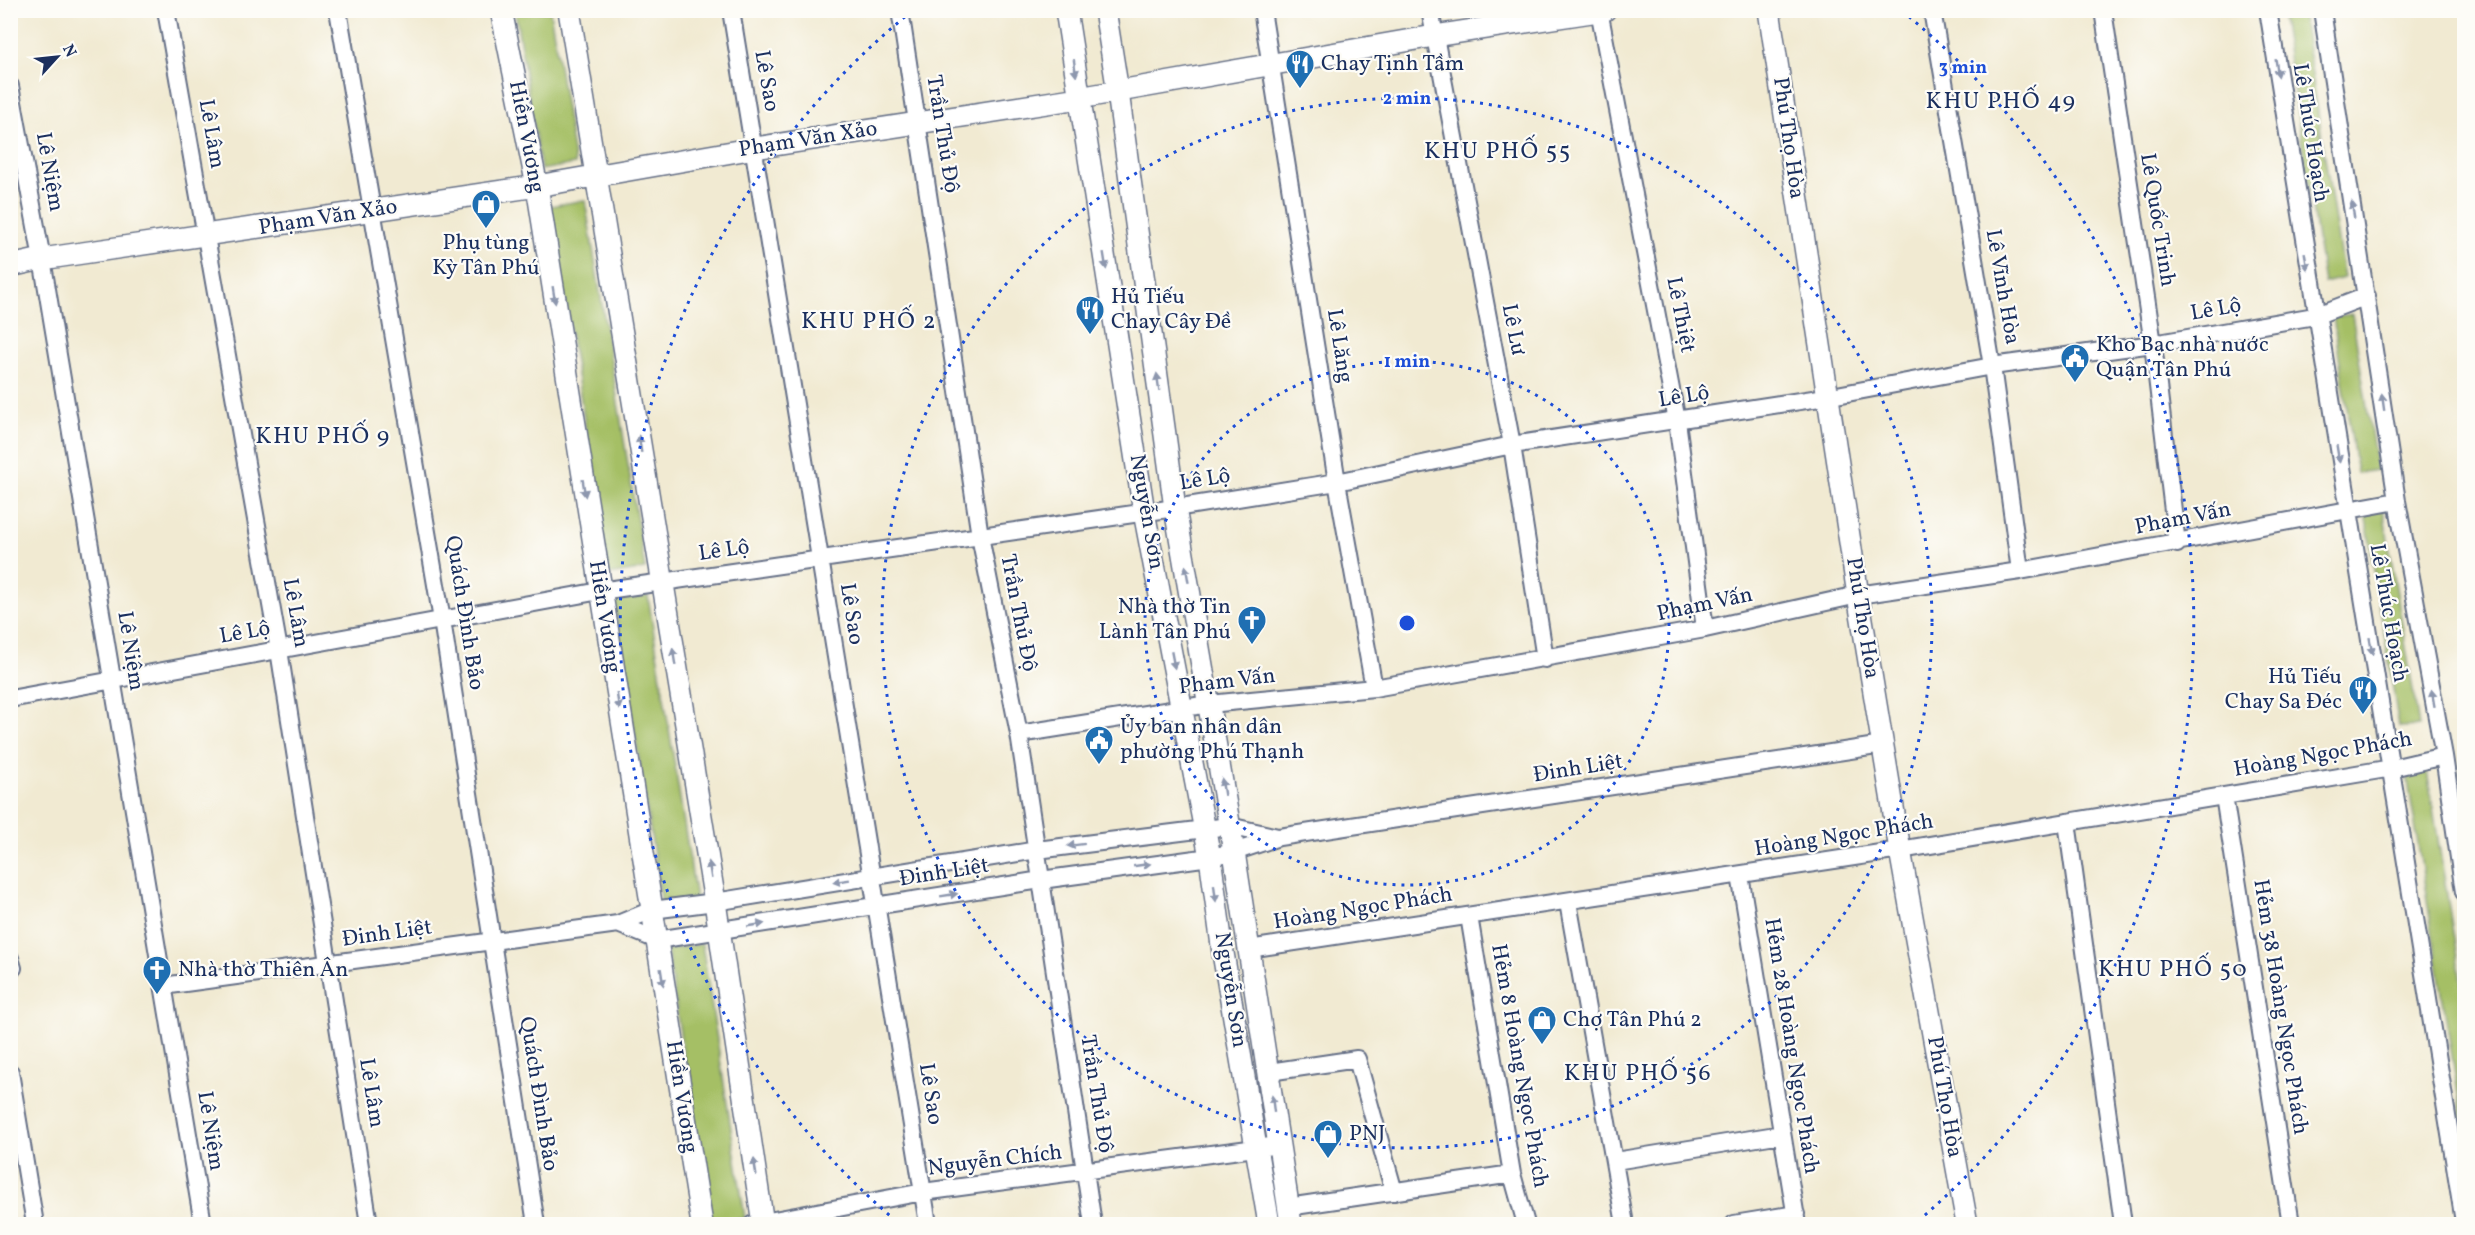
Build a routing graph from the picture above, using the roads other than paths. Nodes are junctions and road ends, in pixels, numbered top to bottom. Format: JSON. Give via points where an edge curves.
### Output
{"nodes":[{"id":1,"x":166,"y":10,"type":"edge"},
{"id":2,"x":338,"y":10,"type":"edge"},
{"id":3,"x":501,"y":10,"type":"edge"},
{"id":4,"x":569,"y":10,"type":"edge"},
{"id":5,"x":731,"y":10,"type":"edge"},
{"id":6,"x":900,"y":10,"type":"edge"},
{"id":7,"x":1066,"y":10,"type":"edge"},
{"id":8,"x":1105,"y":10,"type":"edge"},
{"id":9,"x":1262,"y":10,"type":"edge"},
{"id":10,"x":1430,"y":10,"type":"edge"},
{"id":11,"x":1769,"y":10,"type":"edge"},
{"id":12,"x":1932,"y":10,"type":"edge"},
{"id":13,"x":2103,"y":10,"type":"edge"},
{"id":14,"x":2268,"y":10,"type":"edge"},
{"id":15,"x":2322,"y":10,"type":"edge"},
{"id":16,"x":1601,"y":11,"type":"edge"},
{"id":17,"x":1434,"y":36,"type":"junction"},
{"id":18,"x":1271,"y":66,"type":"junction"},
{"id":19,"x":10,"y":86,"type":"edge"},
{"id":20,"x":1118,"y":92,"type":"junction"},
{"id":21,"x":1079,"y":98,"type":"junction"},
{"id":22,"x":918,"y":123,"type":"junction"},
{"id":23,"x":755,"y":148,"type":"junction"},
{"id":24,"x":598,"y":174,"type":"junction"},
{"id":25,"x":537,"y":186,"type":"junction"},
{"id":26,"x":373,"y":211,"type":"junction"},
{"id":27,"x":207,"y":236,"type":"junction"},
{"id":28,"x":42,"y":259,"type":"junction"},
{"id":29,"x":10,"y":266,"type":"edge"},
{"id":30,"x":2367,"y":296,"type":"junction"},
{"id":31,"x":2315,"y":316,"type":"junction"},
{"id":32,"x":2152,"y":344,"type":"junction"},
{"id":33,"x":1992,"y":366,"type":"junction"},
{"id":34,"x":1826,"y":397,"type":"junction"},
{"id":35,"x":1677,"y":421,"type":"junction"},
{"id":36,"x":1512,"y":445,"type":"junction"},
{"id":37,"x":1337,"y":482,"type":"junction"},
{"id":38,"x":2397,"y":501,"type":"junction"},
{"id":39,"x":1175,"y":508,"type":"junction"},
{"id":40,"x":2347,"y":510,"type":"junction"},
{"id":41,"x":1144,"y":512,"type":"junction"},
{"id":42,"x":980,"y":537,"type":"junction"},
{"id":43,"x":2177,"y":544,"type":"junction"},
{"id":44,"x":819,"y":559,"type":"junction"},
{"id":45,"x":2020,"y":572,"type":"junction"},
{"id":46,"x":662,"y":583,"type":"junction"},
{"id":47,"x":600,"y":591,"type":"junction"},
{"id":48,"x":1858,"y":595,"type":"junction"},
{"id":49,"x":442,"y":620,"type":"junction"},
{"id":50,"x":1705,"y":629,"type":"junction"},
{"id":51,"x":279,"y":650,"type":"junction"},
{"id":52,"x":1545,"y":659,"type":"junction"},
{"id":53,"x":112,"y":680,"type":"junction"},
{"id":54,"x":1374,"y":688,"type":"junction"},
{"id":55,"x":10,"y":699,"type":"edge"},
{"id":56,"x":1209,"y":704,"type":"junction"},
{"id":57,"x":1182,"y":710,"type":"junction"},
{"id":58,"x":1018,"y":734,"type":"junction"},
{"id":59,"x":1883,"y":745,"type":"junction"},
{"id":60,"x":2444,"y":756,"type":"junction"},
{"id":61,"x":2392,"y":768,"type":"junction"},
{"id":62,"x":2224,"y":796,"type":"junction"},
{"id":63,"x":2067,"y":822,"type":"junction"},
{"id":64,"x":1229,"y":826,"type":"junction"},
{"id":65,"x":1205,"y":830,"type":"junction"},
{"id":66,"x":1279,"y":837,"type":"junction"},
{"id":67,"x":1036,"y":850,"type":"junction"},
{"id":68,"x":1900,"y":850,"type":"junction"},
{"id":69,"x":1234,"y":852,"type":"junction"},
{"id":70,"x":1210,"y":857,"type":"junction"},
{"id":71,"x":1740,"y":875,"type":"junction"},
{"id":72,"x":871,"y":876,"type":"junction"},
{"id":73,"x":1041,"y":880,"type":"junction"},
{"id":74,"x":2464,"y":892,"type":"edge"},
{"id":75,"x":715,"y":902,"type":"junction"},
{"id":76,"x":1568,"y":902,"type":"junction"},
{"id":77,"x":878,"y":906,"type":"junction"},
{"id":78,"x":652,"y":910,"type":"junction"},
{"id":79,"x":1469,"y":916,"type":"junction"},
{"id":80,"x":618,"y":924,"type":"junction"},
{"id":81,"x":719,"y":932,"type":"junction"},
{"id":82,"x":657,"y":940,"type":"junction"},
{"id":83,"x":492,"y":941,"type":"junction"},
{"id":84,"x":1249,"y":949,"type":"junction"},
{"id":85,"x":328,"y":965,"type":"junction"},
{"id":86,"x":163,"y":986,"type":"junction"},
{"id":87,"x":10,"y":1072,"type":"edge"},
{"id":88,"x":1269,"y":1072,"type":"junction"},
{"id":89,"x":1782,"y":1134,"type":"junction"},
{"id":90,"x":16,"y":1142,"type":"edge"},
{"id":91,"x":1279,"y":1145,"type":"junction"},
{"id":92,"x":1256,"y":1150,"type":"junction"},
{"id":93,"x":1615,"y":1161,"type":"junction"},
{"id":94,"x":1085,"y":1172,"type":"junction"},
{"id":95,"x":1512,"y":1174,"type":"junction"},
{"id":96,"x":923,"y":1192,"type":"junction"},
{"id":97,"x":1394,"y":1192,"type":"junction"},
{"id":98,"x":1290,"y":1216,"type":"edge"},
{"id":99,"x":1797,"y":1219,"type":"edge"},
{"id":100,"x":2464,"y":1222,"type":"edge"},
{"id":101,"x":35,"y":1224,"type":"edge"},
{"id":102,"x":203,"y":1224,"type":"edge"},
{"id":103,"x":369,"y":1224,"type":"edge"},
{"id":104,"x":536,"y":1224,"type":"edge"},
{"id":105,"x":702,"y":1224,"type":"edge"},
{"id":106,"x":760,"y":1224,"type":"edge"},
{"id":107,"x":928,"y":1224,"type":"edge"},
{"id":108,"x":1093,"y":1224,"type":"edge"},
{"id":109,"x":1269,"y":1224,"type":"edge"},
{"id":110,"x":1527,"y":1224,"type":"edge"},
{"id":111,"x":1625,"y":1224,"type":"edge"},
{"id":112,"x":1734,"y":1224,"type":"edge"},
{"id":113,"x":1967,"y":1224,"type":"edge"},
{"id":114,"x":2123,"y":1224,"type":"edge"},
{"id":115,"x":2291,"y":1224,"type":"edge"}],
"edges":[{"from":1,"to":27,"type":"street","name":"Lê Lâm"},
{"from":2,"to":26,"type":"street","name":"Quách Đình Bảo"},
{"from":3,"to":25,"type":"street","name":"Hiền Vương"},
{"from":4,"to":24,"type":"street"},
{"from":5,"to":23,"type":"street","name":"Lê Sao"},
{"from":6,"to":22,"type":"street","name":"Trần Thủ Độ"},
{"from":7,"to":21,"type":"street","name":"Nguyễn Sơn","one_way":true},
{"from":8,"to":20,"type":"street","name":"Nguyễn Sơn"},
{"from":9,"to":18,"type":"street","name":"Lê Lăng"},
{"from":10,"to":17,"type":"street","name":"Lê Lư"},
{"from":11,"to":34,"type":"street","name":"Phú Thọ Hòa"},
{"from":12,"to":33,"type":"street","name":"Lê Vĩnh Hòa"},
{"from":13,"to":32,"type":"street","name":"Lê Quốc Trinh"},
{"from":14,"to":31,"type":"street","name":"Lê Thúc Hoạch","one_way":true},
{"from":30,"to":15,"type":"street","name":"Lê Thúc Hoạch","one_way":true},
{"from":16,"to":17,"type":"street","name":"Phạm Văn Xảo"},
{"from":16,"to":35,"type":"street","name":"Lê Thiệt"},
{"from":17,"to":18,"type":"street","name":"Phạm Văn Xảo"},
{"from":17,"to":36,"type":"street","name":"Lê Lư"},
{"from":18,"to":20,"type":"street","name":"Phạm Văn Xảo"},
{"from":18,"to":37,"type":"street","name":"Lê Lăng"},
{"from":19,"to":28,"type":"street","name":"Lê Niệm"},
{"from":20,"to":21,"type":"street","name":"Phạm Văn Xảo"},
{"from":39,"to":20,"type":"street","name":"Nguyễn Sơn","one_way":true},
{"from":21,"to":22,"type":"street","name":"Phạm Văn Xảo"},
{"from":21,"to":41,"type":"street","name":"Nguyễn Sơn","one_way":true},
{"from":22,"to":23,"type":"street","name":"Phạm Văn Xảo"},
{"from":22,"to":42,"type":"street","name":"Trần Thủ Độ"},
{"from":23,"to":24,"type":"street","name":"Phạm Văn Xảo"},
{"from":23,"to":44,"type":"street","name":"Lê Sao"},
{"from":24,"to":25,"type":"street","name":"Phạm Văn Xảo"},
{"from":46,"to":24,"type":"street","one_way":true},
{"from":25,"to":26,"type":"street","name":"Phạm Văn Xảo"},
{"from":25,"to":47,"type":"street","name":"Hiền Vương","one_way":true},
{"from":26,"to":27,"type":"street","name":"Phạm Văn Xảo"},
{"from":26,"to":49,"type":"street","name":"Quách Đình Bảo"},
{"from":27,"to":28,"type":"street","name":"Phạm Văn Xảo"},
{"from":27,"to":51,"type":"street","name":"Lê Lâm"},
{"from":28,"to":29,"type":"street","name":"Phạm Văn Xảo"},
{"from":28,"to":53,"type":"street","name":"Lê Niệm"},
{"from":30,"to":31,"type":"street","name":"Lê Lộ"},
{"from":38,"to":30,"type":"street","name":"Lê Thúc Hoạch","one_way":true},
{"from":31,"to":32,"type":"street","name":"Lê Lộ"},
{"from":31,"to":40,"type":"street","name":"Lê Thúc Hoạch","one_way":true},
{"from":32,"to":33,"type":"street","name":"Lê Lộ"},
{"from":32,"to":43,"type":"street","name":"Lê Quốc Trinh"},
{"from":33,"to":34,"type":"street","name":"Lê Lộ"},
{"from":33,"to":45,"type":"street","name":"Lê Vĩnh Hòa"},
{"from":34,"to":35,"type":"street","name":"Lê Lộ"},
{"from":34,"to":48,"type":"street","name":"Phú Thọ Hòa"},
{"from":35,"to":36,"type":"street","name":"Lê Lộ"},
{"from":35,"to":50,"type":"street","name":"Lê Thiệt"},
{"from":36,"to":37,"type":"street","name":"Lê Lộ"},
{"from":36,"to":52,"type":"street","name":"Lê Lư"},
{"from":37,"to":39,"type":"street","name":"Lê Lộ"},
{"from":37,"to":54,"type":"street","name":"Lê Lăng"},
{"from":38,"to":40,"type":"street","name":"Phạm Vấn"},
{"from":60,"to":38,"type":"street","name":"Lê Thúc Hoạch","one_way":true},
{"from":39,"to":41,"type":"street","name":"Lê Lộ"},
{"from":56,"to":39,"type":"street","name":"Nguyễn Sơn","one_way":true},
{"from":40,"to":43,"type":"street","name":"Phạm Vấn"},
{"from":40,"to":61,"type":"street","name":"Lê Thúc Hoạch","one_way":true},
{"from":41,"to":42,"type":"street","name":"Lê Lộ"},
{"from":41,"to":57,"type":"street","name":"Nguyễn Sơn","one_way":true},
{"from":42,"to":44,"type":"street","name":"Lê Lộ"},
{"from":42,"to":58,"type":"street","name":"Trần Thủ Độ"},
{"from":43,"to":45,"type":"street","name":"Phạm Vấn"},
{"from":44,"to":46,"type":"street","name":"Lê Lộ"},
{"from":44,"to":72,"type":"street","name":"Lê Sao"},
{"from":45,"to":48,"type":"street","name":"Phạm Vấn"},
{"from":46,"to":47,"type":"street","name":"Lê Lộ"},
{"from":75,"to":46,"type":"street","one_way":true},
{"from":47,"to":49,"type":"street","name":"Lê Lộ"},
{"from":47,"to":78,"type":"street","name":"Hiền Vương","one_way":true},
{"from":48,"to":50,"type":"street","name":"Phạm Vấn"},
{"from":48,"to":59,"type":"street","name":"Phú Thọ Hòa"},
{"from":49,"to":51,"type":"street","name":"Lê Lộ"},
{"from":49,"to":83,"type":"street","name":"Quách Đình Bảo"},
{"from":50,"to":52,"type":"street","name":"Phạm Vấn"},
{"from":51,"to":53,"type":"street","name":"Lê Lộ"},
{"from":51,"to":85,"type":"street","name":"Lê Lâm"},
{"from":52,"to":54,"type":"street","name":"Phạm Vấn"},
{"from":53,"to":55,"type":"street","name":"Lê Lộ"},
{"from":53,"to":86,"type":"street","name":"Lê Niệm"},
{"from":54,"to":56,"type":"street","name":"Phạm Vấn"},
{"from":56,"to":57,"type":"street","name":"Phạm Vấn"},
{"from":64,"to":56,"type":"street","name":"Nguyễn Sơn","one_way":true},
{"from":57,"to":58,"type":"street","name":"Phạm Vấn"},
{"from":57,"to":65,"type":"street","name":"Nguyễn Sơn"},
{"from":58,"to":67,"type":"street","name":"Trần Thủ Độ"},
{"from":59,"to":66,"type":"street","name":"Đinh Liệt"},
{"from":59,"to":68,"type":"street","name":"Phú Thọ Hòa"},
{"from":60,"to":61,"type":"street","name":"Hoàng Ngọc Phách"},
{"from":60,"to":74,"type":"street","name":"Lê Thúc Hoạch"},
{"from":61,"to":62,"type":"street","name":"Hoàng Ngọc Phách"},
{"from":61,"to":100,"type":"street","name":"Lê Thúc Hoạch"},
{"from":62,"to":63,"type":"street","name":"Hoàng Ngọc Phách"},
{"from":62,"to":115,"type":"street","name":"Hẻm 38 Hoàng Ngọc Phách"},
{"from":63,"to":68,"type":"street","name":"Hoàng Ngọc Phách"},
{"from":63,"to":114,"type":"street"},
{"from":64,"to":65,"type":"street","name":"Đinh Liệt"},
{"from":64,"to":66,"type":"street","name":"Đinh Liệt"},
{"from":64,"to":69,"type":"street","name":"Nguyễn Sơn"},
{"from":65,"to":67,"type":"street","name":"Đinh Liệt","one_way":true},
{"from":65,"to":70,"type":"street","name":"Nguyễn Sơn"},
{"from":66,"to":69,"type":"street","name":"Đinh Liệt"},
{"from":67,"to":72,"type":"street","name":"Đinh Liệt"},
{"from":67,"to":73,"type":"street","name":"Trần Thủ Độ"},
{"from":68,"to":71,"type":"street","name":"Hoàng Ngọc Phách"},
{"from":68,"to":113,"type":"street","name":"Phú Thọ Hòa"},
{"from":69,"to":70,"type":"street","name":"Đinh Liệt"},
{"from":69,"to":84,"type":"street","name":"Nguyễn Sơn"},
{"from":73,"to":70,"type":"street","name":"Đinh Liệt","one_way":true},
{"from":70,"to":92,"type":"street","name":"Nguyễn Sơn","one_way":true},
{"from":71,"to":76,"type":"street","name":"Hoàng Ngọc Phách"},
{"from":71,"to":89,"type":"street","name":"Hẻm 28 Hoàng Ngọc Phách"},
{"from":72,"to":75,"type":"street","name":"Đinh Liệt","one_way":true},
{"from":72,"to":77,"type":"street","name":"Lê Sao"},
{"from":77,"to":73,"type":"street","name":"Đinh Liệt","one_way":true},
{"from":73,"to":94,"type":"street","name":"Trần Thủ Độ"},
{"from":75,"to":78,"type":"street","name":"Đinh Liệt"},
{"from":75,"to":81,"type":"street"},
{"from":76,"to":79,"type":"street","name":"Hoàng Ngọc Phách"},
{"from":76,"to":93,"type":"street"},
{"from":81,"to":77,"type":"street","name":"Đinh Liệt","one_way":true},
{"from":77,"to":96,"type":"street","name":"Lê Sao"},
{"from":78,"to":80,"type":"street","name":"Đinh Liệt"},
{"from":78,"to":82,"type":"street","name":"Hiền Vương"},
{"from":79,"to":84,"type":"street","name":"Hoàng Ngọc Phách"},
{"from":79,"to":95,"type":"street","name":"Hẻm 8 Hoàng Ngọc Phách"},
{"from":80,"to":82,"type":"street","name":"Đinh Liệt"},
{"from":80,"to":83,"type":"street","name":"Đinh Liệt"},
{"from":81,"to":82,"type":"street","name":"Đinh Liệt"},
{"from":106,"to":81,"type":"street","one_way":true},
{"from":82,"to":105,"type":"street","name":"Hiền Vương","one_way":true},
{"from":83,"to":85,"type":"street","name":"Đinh Liệt"},
{"from":83,"to":104,"type":"street","name":"Quách Đình Bảo"},
{"from":84,"to":88,"type":"street","name":"Nguyễn Sơn"},
{"from":85,"to":86,"type":"street","name":"Đinh Liệt"},
{"from":85,"to":103,"type":"street","name":"Lê Lâm"},
{"from":86,"to":102,"type":"street","name":"Lê Niệm"},
{"from":87,"to":90,"type":"street"},
{"from":91,"to":88,"type":"street","name":"Nguyễn Sơn","one_way":true},
{"from":88,"to":97,"type":"street","via":[[1358,1059]]},
{"from":89,"to":93,"type":"street"},
{"from":89,"to":99,"type":"street","name":"Hẻm 28 Hoàng Ngọc Phách"},
{"from":90,"to":101,"type":"street"},
{"from":91,"to":92,"type":"street","name":"Nguyễn Chích"},
{"from":91,"to":98,"type":"street","name":"Nguyễn Sơn"},
{"from":92,"to":94,"type":"street","name":"Nguyễn Chích"},
{"from":92,"to":109,"type":"street","name":"Nguyễn Sơn"},
{"from":93,"to":111,"type":"street"},
{"from":94,"to":96,"type":"street","name":"Nguyễn Chích"},
{"from":94,"to":108,"type":"street","name":"Trần Thủ Độ"},
{"from":95,"to":97,"type":"street"},
{"from":95,"to":110,"type":"street","name":"Hẻm 8 Hoàng Ngọc Phách"},
{"from":96,"to":106,"type":"street","name":"Nguyễn Chích"},
{"from":96,"to":107,"type":"street","name":"Lê Sao"},
{"from":97,"to":98,"type":"street"},
{"from":99,"to":112,"type":"street"}]}
